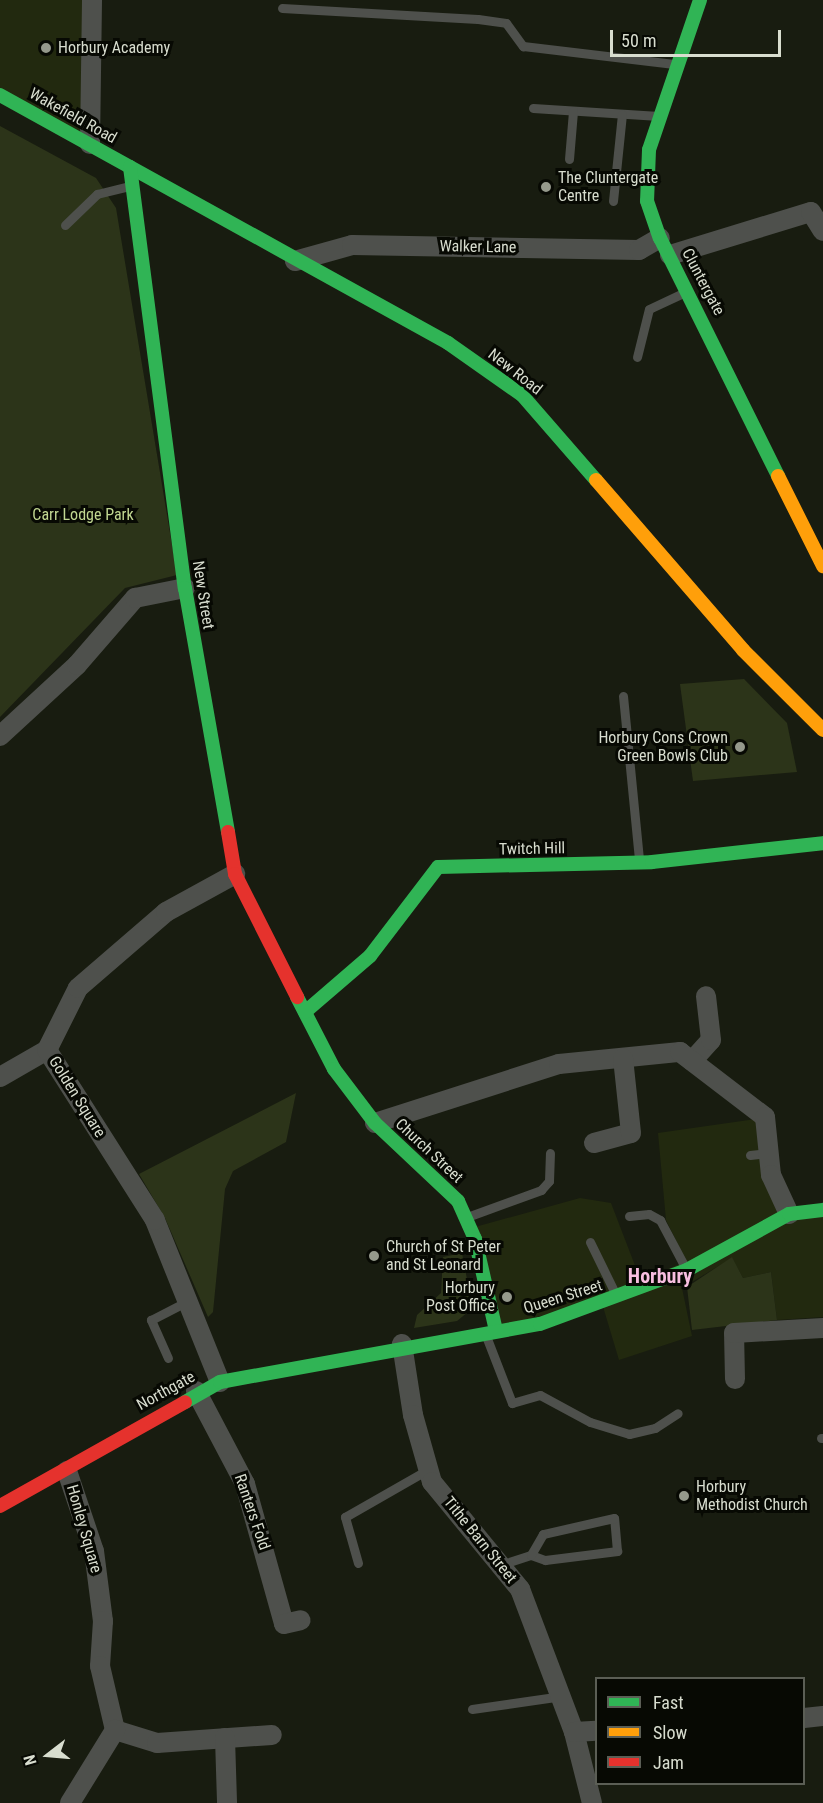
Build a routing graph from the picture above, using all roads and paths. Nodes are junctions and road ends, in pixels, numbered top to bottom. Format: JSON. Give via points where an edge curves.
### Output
{"nodes":[{"id":1,"x":92,"y":0,"type":"edge"},
{"id":2,"x":700,"y":0,"type":"edge"},
{"id":3,"x":282,"y":9,"type":"dead end"},
{"id":4,"x":674,"y":64,"type":"junction"},
{"id":5,"x":0,"y":95,"type":"edge"},
{"id":6,"x":532,"y":108,"type":"dead end"},
{"id":7,"x":573,"y":111,"type":"junction"},
{"id":8,"x":622,"y":114,"type":"junction"},
{"id":9,"x":661,"y":116,"type":"junction"},
{"id":10,"x":90,"y":144,"type":"junction"},
{"id":11,"x":569,"y":159,"type":"dead end"},
{"id":12,"x":130,"y":167,"type":"junction"},
{"id":13,"x":129,"y":186,"type":"junction"},
{"id":14,"x":613,"y":201,"type":"dead end"},
{"id":15,"x":817,"y":206,"type":"edge"},
{"id":16,"x":65,"y":225,"type":"dead end"},
{"id":17,"x":823,"y":231,"type":"edge"},
{"id":18,"x":665,"y":247,"type":"junction"},
{"id":19,"x":295,"y":261,"type":"junction"},
{"id":20,"x":689,"y":290,"type":"junction"},
{"id":21,"x":636,"y":357,"type":"dead end"},
{"id":22,"x":823,"y":566,"type":"edge"},
{"id":23,"x":184,"y":588,"type":"junction"},
{"id":24,"x":622,"y":696,"type":"dead end"},
{"id":25,"x":823,"y":730,"type":"edge"},
{"id":26,"x":0,"y":736,"type":"edge"},
{"id":27,"x":823,"y":843,"type":"edge"},
{"id":28,"x":639,"y":863,"type":"junction"},
{"id":29,"x":235,"y":874,"type":"junction"},
{"id":30,"x":706,"y":996,"type":"dead end"},
{"id":31,"x":305,"y":1012,"type":"junction"},
{"id":32,"x":47,"y":1050,"type":"junction"},
{"id":33,"x":622,"y":1058,"type":"junction"},
{"id":34,"x":692,"y":1061,"type":"junction"},
{"id":35,"x":0,"y":1077,"type":"edge"},
{"id":36,"x":375,"y":1123,"type":"junction"},
{"id":37,"x":594,"y":1143,"type":"dead end"},
{"id":38,"x":550,"y":1153,"type":"dead end"},
{"id":39,"x":823,"y":1210,"type":"edge"},
{"id":40,"x":789,"y":1214,"type":"junction"},
{"id":41,"x":629,"y":1216,"type":"dead end"},
{"id":42,"x":465,"y":1218,"type":"junction"},
{"id":43,"x":590,"y":1242,"type":"dead end"},
{"id":44,"x":687,"y":1270,"type":"junction"},
{"id":45,"x":617,"y":1298,"type":"junction"},
{"id":46,"x":188,"y":1302,"type":"junction"},
{"id":47,"x":823,"y":1328,"type":"edge"},
{"id":48,"x":491,"y":1332,"type":"junction"},
{"id":49,"x":402,"y":1344,"type":"junction"},
{"id":50,"x":168,"y":1358,"type":"dead end"},
{"id":51,"x":735,"y":1379,"type":"dead end"},
{"id":52,"x":220,"y":1382,"type":"junction"},
{"id":53,"x":196,"y":1391,"type":"junction"},
{"id":54,"x":678,"y":1413,"type":"dead end"},
{"id":55,"x":427,"y":1470,"type":"junction"},
{"id":56,"x":67,"y":1471,"type":"junction"},
{"id":57,"x":0,"y":1506,"type":"edge"},
{"id":58,"x":531,"y":1555,"type":"junction"},
{"id":59,"x":358,"y":1563,"type":"dead end"},
{"id":60,"x":503,"y":1564,"type":"junction"},
{"id":61,"x":300,"y":1620,"type":"dead end"},
{"id":62,"x":562,"y":1696,"type":"junction"},
{"id":63,"x":472,"y":1708,"type":"dead end"},
{"id":64,"x":823,"y":1716,"type":"edge"},
{"id":65,"x":805,"y":1718,"type":"edge"},
{"id":66,"x":115,"y":1730,"type":"junction"},
{"id":67,"x":595,"y":1731,"type":"edge"},
{"id":68,"x":574,"y":1732,"type":"junction"},
{"id":69,"x":272,"y":1735,"type":"dead end"},
{"id":70,"x":225,"y":1738,"type":"junction"},
{"id":71,"x":70,"y":1803,"type":"edge"},
{"id":72,"x":227,"y":1803,"type":"edge"},
{"id":73,"x":592,"y":1803,"type":"edge"}],
"edges":[{"from":1,"to":10,"type":"street"},
{"from":2,"to":4,"type":"street","name":"Cluntergate"},
{"from":3,"to":4,"type":"lane","via":[[478,19],[506,23],[523,46]]},
{"from":4,"to":9,"type":"street","name":"Cluntergate"},
{"from":5,"to":10,"type":"street","name":"Wakefield Road"},
{"from":6,"to":7,"type":"lane"},
{"from":7,"to":8,"type":"lane"},
{"from":7,"to":11,"type":"lane"},
{"from":8,"to":9,"type":"lane"},
{"from":8,"to":14,"type":"lane"},
{"from":9,"to":18,"type":"street","name":"Cluntergate","via":[[649,150],[647,201]]},
{"from":10,"to":12,"type":"street","name":"Wakefield Road"},
{"from":12,"to":13,"type":"street","name":"New Street"},
{"from":12,"to":19,"type":"street","name":"New Road"},
{"from":13,"to":16,"type":"lane","via":[[97,194]]},
{"from":13,"to":23,"type":"street","name":"New Street"},
{"from":15,"to":17,"type":"street"},
{"from":15,"to":18,"type":"street","name":"Walker Lane"},
{"from":18,"to":19,"type":"street","name":"Walker Lane","via":[[639,250],[352,245]]},
{"from":18,"to":20,"type":"street","name":"Cluntergate"},
{"from":19,"to":25,"type":"street","name":"New Road","via":[[448,342],[522,395],[743,650]]},
{"from":20,"to":21,"type":"lane","via":[[649,309]]},
{"from":20,"to":22,"type":"street","name":"Cluntergate"},
{"from":23,"to":26,"type":"street","via":[[135,598],[77,665]]},
{"from":23,"to":29,"type":"street","name":"New Street"},
{"from":24,"to":28,"type":"lane"},
{"from":27,"to":28,"type":"street","name":"Twitch Hill"},
{"from":28,"to":31,"type":"street","name":"Twitch Hill","via":[[438,867],[370,956]]},
{"from":29,"to":31,"type":"street","name":"New Street"},
{"from":29,"to":32,"type":"street","name":"Golden Square","via":[[166,912],[78,988]]},
{"from":30,"to":34,"type":"street","via":[[711,1040]]},
{"from":31,"to":36,"type":"street","name":"Church Street","via":[[334,1070]]},
{"from":32,"to":35,"type":"street"},
{"from":32,"to":46,"type":"street","name":"Golden Square","via":[[155,1220]]},
{"from":33,"to":34,"type":"street","via":[[680,1052]]},
{"from":33,"to":36,"type":"street","via":[[559,1064]]},
{"from":33,"to":37,"type":"street","via":[[631,1133]]},
{"from":34,"to":40,"type":"street","via":[[765,1118],[759,1154]]},
{"from":36,"to":42,"type":"street","name":"Church Street","via":[[458,1201]]},
{"from":38,"to":42,"type":"lane","via":[[549,1181],[541,1190]]},
{"from":39,"to":40,"type":"street","name":"Queen Street"},
{"from":40,"to":44,"type":"street","name":"Queen Street"},
{"from":41,"to":44,"type":"lane","via":[[649,1214],[660,1220]]},
{"from":42,"to":48,"type":"street","name":"Church Street"},
{"from":43,"to":45,"type":"lane"},
{"from":44,"to":45,"type":"street","name":"Queen Street"},
{"from":45,"to":48,"type":"street","name":"Queen Street"},
{"from":46,"to":50,"type":"lane","via":[[151,1320]]},
{"from":46,"to":52,"type":"street","name":"Golden Square"},
{"from":47,"to":51,"type":"street","via":[[734,1333]]},
{"from":48,"to":49,"type":"street","name":"Queen Street"},
{"from":48,"to":54,"type":"lane","via":[[512,1403],[540,1395],[590,1422],[629,1434],[655,1428]]},
{"from":49,"to":52,"type":"street","name":"Northgate"},
{"from":49,"to":55,"type":"street","name":"Tithe Barn Street"},
{"from":52,"to":53,"type":"street","name":"Northgate"},
{"from":53,"to":56,"type":"street","name":"Northgate"},
{"from":53,"to":61,"type":"street","name":"Ranters Fold","via":[[244,1484],[284,1624]]},
{"from":55,"to":59,"type":"lane","via":[[345,1517]]},
{"from":55,"to":60,"type":"street","name":"Tithe Barn Street"},
{"from":56,"to":57,"type":"street","name":"Northgate"},
{"from":56,"to":66,"type":"street","name":"Honley Square","via":[[94,1551],[103,1621],[100,1666]]},
{"from":58,"to":58,"type":"lane","via":[[545,1560],[617,1551],[614,1518],[543,1534]]},
{"from":58,"to":60,"type":"lane"},
{"from":60,"to":62,"type":"street","name":"Tithe Barn Street","via":[[520,1589]]},
{"from":62,"to":63,"type":"lane"},
{"from":62,"to":68,"type":"street","name":"Tithe Barn Street"},
{"from":64,"to":65,"type":"street"},
{"from":66,"to":70,"type":"street","via":[[157,1743]]},
{"from":66,"to":71,"type":"street"},
{"from":67,"to":68,"type":"street"},
{"from":68,"to":73,"type":"street","name":"Tithe Barn Street"},
{"from":69,"to":70,"type":"street"},
{"from":70,"to":72,"type":"street"}]}
